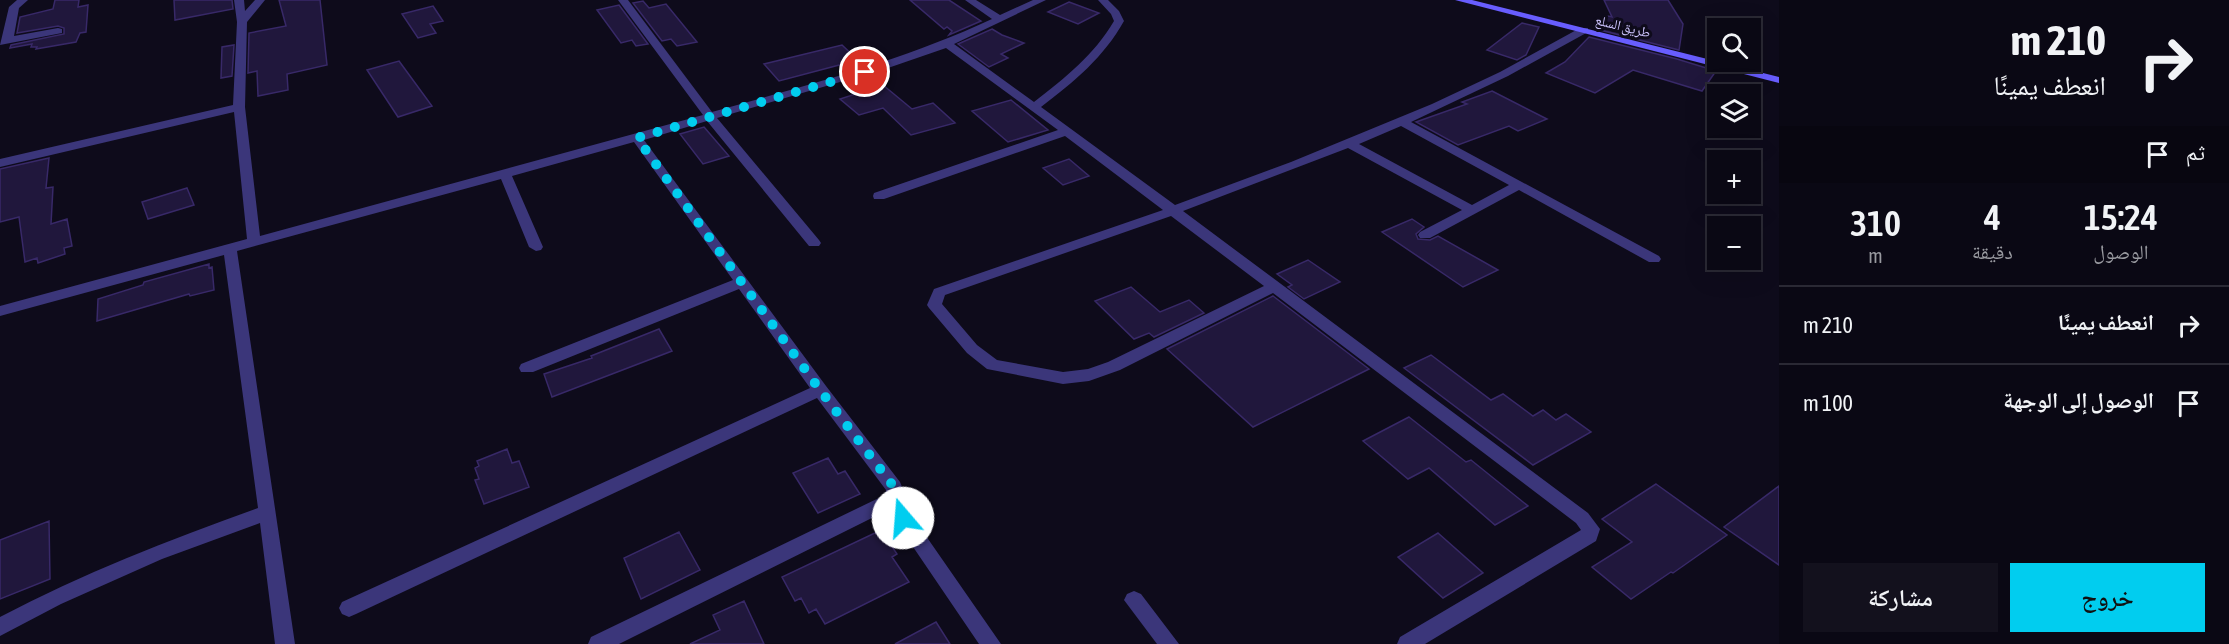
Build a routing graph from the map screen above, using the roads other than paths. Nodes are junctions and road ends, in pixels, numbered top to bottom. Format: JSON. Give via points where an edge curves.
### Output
{"nodes":[{"id":1,"x":23,"y":0,"type":"edge"},
{"id":2,"x":239,"y":0,"type":"edge"},
{"id":3,"x":260,"y":0,"type":"edge"},
{"id":4,"x":623,"y":0,"type":"edge"},
{"id":5,"x":970,"y":0,"type":"edge"},
{"id":6,"x":1041,"y":0,"type":"edge"},
{"id":7,"x":1103,"y":0,"type":"edge"},
{"id":8,"x":1460,"y":0,"type":"edge"},
{"id":9,"x":1000,"y":20,"type":"junction"},
{"id":10,"x":243,"y":22,"type":"junction"},
{"id":11,"x":1584,"y":30,"type":"junction"},
{"id":12,"x":58,"y":31,"type":"dead end"},
{"id":13,"x":4,"y":41,"type":"edge"},
{"id":14,"x":947,"y":44,"type":"junction"},
{"id":15,"x":1779,"y":80,"type":"edge"},
{"id":16,"x":239,"y":107,"type":"junction"},
{"id":17,"x":1034,"y":107,"type":"junction"},
{"id":18,"x":710,"y":117,"type":"junction"},
{"id":19,"x":1401,"y":121,"type":"junction"},
{"id":20,"x":1067,"y":131,"type":"junction"},
{"id":21,"x":637,"y":138,"type":"junction"},
{"id":22,"x":1348,"y":143,"type":"junction"},
{"id":23,"x":0,"y":163,"type":"edge"},
{"id":24,"x":505,"y":174,"type":"junction"},
{"id":25,"x":1519,"y":185,"type":"junction"},
{"id":26,"x":879,"y":196,"type":"dead end"},
{"id":27,"x":1171,"y":210,"type":"junction"},
{"id":28,"x":1472,"y":210,"type":"junction"},
{"id":29,"x":1425,"y":236,"type":"dead end"},
{"id":30,"x":254,"y":242,"type":"junction"},
{"id":31,"x":814,"y":243,"type":"dead end"},
{"id":32,"x":536,"y":247,"type":"dead end"},
{"id":33,"x":230,"y":249,"type":"junction"},
{"id":34,"x":1654,"y":259,"type":"dead end"},
{"id":35,"x":742,"y":282,"type":"junction"},
{"id":36,"x":1274,"y":287,"type":"junction"},
{"id":37,"x":0,"y":311,"type":"edge"},
{"id":38,"x":527,"y":368,"type":"dead end"},
{"id":39,"x":820,"y":390,"type":"junction"},
{"id":40,"x":891,"y":500,"type":"junction"},
{"id":41,"x":266,"y":513,"type":"junction"},
{"id":42,"x":1134,"y":600,"type":"dead end"},
{"id":43,"x":349,"y":608,"type":"dead end"},
{"id":44,"x":0,"y":627,"type":"edge"},
{"id":45,"x":285,"y":644,"type":"edge"},
{"id":46,"x":598,"y":644,"type":"edge"},
{"id":47,"x":991,"y":644,"type":"edge"},
{"id":48,"x":1168,"y":644,"type":"edge"},
{"id":49,"x":1407,"y":644,"type":"edge"}],
"edges":[{"from":1,"to":13,"type":"street","via":[[14,7]]},
{"from":2,"to":10,"type":"street"},
{"from":3,"to":10,"type":"street"},
{"from":4,"to":18,"type":"street"},
{"from":5,"to":9,"type":"street"},
{"from":6,"to":9,"type":"street"},
{"from":7,"to":17,"type":"street","via":[[1119,21],[1113,32],[1076,75]]},
{"from":8,"to":11,"type":"street","name":"طريق السلع"},
{"from":9,"to":14,"type":"street"},
{"from":10,"to":16,"type":"street"},
{"from":11,"to":15,"type":"street","name":"طريق السلع"},
{"from":11,"to":19,"type":"street","via":[[1505,74]]},
{"from":12,"to":13,"type":"street"},
{"from":14,"to":17,"type":"street"},
{"from":14,"to":18,"type":"street"},
{"from":16,"to":23,"type":"street"},
{"from":16,"to":30,"type":"street"},
{"from":17,"to":20,"type":"street"},
{"from":18,"to":21,"type":"street"},
{"from":18,"to":31,"type":"street"},
{"from":19,"to":22,"type":"street"},
{"from":19,"to":25,"type":"street"},
{"from":20,"to":26,"type":"street"},
{"from":20,"to":27,"type":"street"},
{"from":21,"to":24,"type":"street"},
{"from":21,"to":35,"type":"street"},
{"from":22,"to":27,"type":"street"},
{"from":22,"to":28,"type":"street"},
{"from":24,"to":30,"type":"street"},
{"from":24,"to":32,"type":"street"},
{"from":25,"to":28,"type":"street"},
{"from":25,"to":34,"type":"street"},
{"from":27,"to":36,"type":"street"},
{"from":27,"to":36,"type":"street","via":[[939,292],[934,305],[972,349],[993,365],[1063,378],[1089,375],[1114,366]]},
{"from":28,"to":29,"type":"street"},
{"from":30,"to":33,"type":"street"},
{"from":33,"to":37,"type":"street"},
{"from":33,"to":41,"type":"street"},
{"from":35,"to":38,"type":"street"},
{"from":35,"to":39,"type":"street"},
{"from":36,"to":49,"type":"street","via":[[1591,529],[1589,535]]},
{"from":39,"to":40,"type":"street","via":[[894,487],[896,494]]},
{"from":39,"to":43,"type":"street"},
{"from":40,"to":46,"type":"street"},
{"from":40,"to":47,"type":"street"},
{"from":41,"to":44,"type":"street","via":[[155,553]]},
{"from":41,"to":45,"type":"street"},
{"from":42,"to":48,"type":"street"}]}
